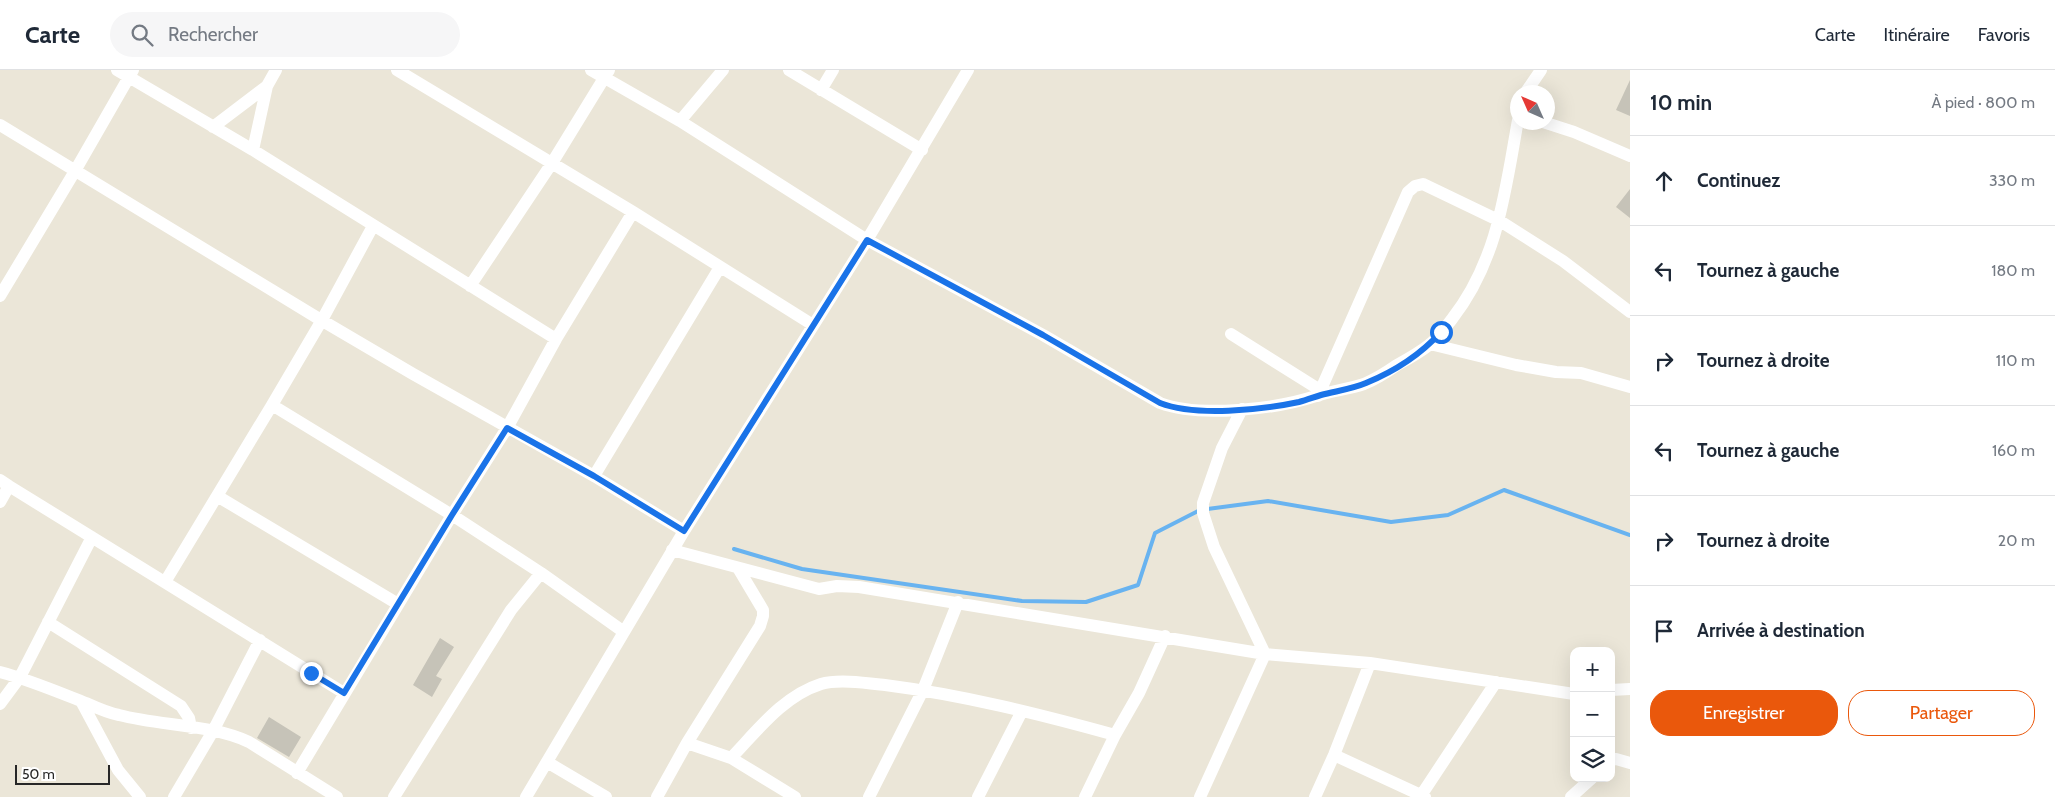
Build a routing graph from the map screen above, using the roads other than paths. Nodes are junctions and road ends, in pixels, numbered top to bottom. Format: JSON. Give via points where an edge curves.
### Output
{"nodes":[{"id":1,"x":117,"y":70,"type":"edge"},
{"id":2,"x":276,"y":70,"type":"edge"},
{"id":3,"x":397,"y":70,"type":"edge"},
{"id":4,"x":591,"y":70,"type":"edge"},
{"id":5,"x":723,"y":70,"type":"edge"},
{"id":6,"x":789,"y":70,"type":"edge"},
{"id":7,"x":833,"y":70,"type":"edge"},
{"id":8,"x":968,"y":70,"type":"edge"},
{"id":9,"x":1541,"y":70,"type":"edge"},
{"id":10,"x":131,"y":74,"type":"edge"},
{"id":11,"x":606,"y":74,"type":"edge"},
{"id":12,"x":1531,"y":85,"type":"edge"},
{"id":13,"x":267,"y":86,"type":"junction"},
{"id":14,"x":821,"y":90,"type":"junction"},
{"id":15,"x":680,"y":121,"type":"junction"},
{"id":16,"x":0,"y":125,"type":"edge"},
{"id":17,"x":1555,"y":126,"type":"edge"},
{"id":18,"x":214,"y":127,"type":"junction"},
{"id":19,"x":1516,"y":130,"type":"edge"},
{"id":20,"x":253,"y":150,"type":"junction"},
{"id":21,"x":922,"y":150,"type":"junction"},
{"id":22,"x":1630,"y":156,"type":"edge"},
{"id":23,"x":552,"y":163,"type":"junction"},
{"id":24,"x":75,"y":171,"type":"junction"},
{"id":25,"x":633,"y":212,"type":"junction"},
{"id":26,"x":1500,"y":221,"type":"junction"},
{"id":27,"x":373,"y":226,"type":"junction"},
{"id":28,"x":867,"y":240,"type":"junction"},
{"id":29,"x":720,"y":267,"type":"junction"},
{"id":30,"x":470,"y":286,"type":"junction"},
{"id":31,"x":0,"y":296,"type":"edge"},
{"id":32,"x":1630,"y":312,"type":"edge"},
{"id":33,"x":322,"y":320,"type":"junction"},
{"id":34,"x":814,"y":325,"type":"junction"},
{"id":35,"x":1231,"y":334,"type":"dead end"},
{"id":36,"x":556,"y":339,"type":"junction"},
{"id":37,"x":1430,"y":344,"type":"junction"},
{"id":38,"x":1630,"y":387,"type":"edge"},
{"id":39,"x":1319,"y":393,"type":"junction"},
{"id":40,"x":272,"y":404,"type":"junction"},
{"id":41,"x":1242,"y":409,"type":"junction"},
{"id":42,"x":507,"y":428,"type":"junction"},
{"id":43,"x":594,"y":476,"type":"junction"},
{"id":44,"x":4,"y":483,"type":"edge"},
{"id":45,"x":216,"y":496,"type":"junction"},
{"id":46,"x":0,"y":502,"type":"edge"},
{"id":47,"x":452,"y":515,"type":"junction"},
{"id":48,"x":684,"y":531,"type":"junction"},
{"id":49,"x":92,"y":537,"type":"junction"},
{"id":50,"x":672,"y":550,"type":"junction"},
{"id":51,"x":738,"y":568,"type":"junction"},
{"id":52,"x":541,"y":573,"type":"junction"},
{"id":53,"x":165,"y":582,"type":"junction"},
{"id":54,"x":958,"y":602,"type":"junction"},
{"id":55,"x":398,"y":604,"type":"junction"},
{"id":56,"x":48,"y":622,"type":"junction"},
{"id":57,"x":624,"y":632,"type":"junction"},
{"id":58,"x":1165,"y":636,"type":"junction"},
{"id":59,"x":260,"y":640,"type":"junction"},
{"id":60,"x":1265,"y":654,"type":"junction"},
{"id":61,"x":1370,"y":663,"type":"junction"},
{"id":62,"x":0,"y":672,"type":"edge"},
{"id":63,"x":20,"y":678,"type":"junction"},
{"id":64,"x":1496,"y":682,"type":"junction"},
{"id":65,"x":1630,"y":689,"type":"edge"},
{"id":66,"x":923,"y":690,"type":"junction"},
{"id":67,"x":1615,"y":690,"type":"edge"},
{"id":68,"x":344,"y":693,"type":"junction"},
{"id":69,"x":1570,"y":693,"type":"edge"},
{"id":70,"x":81,"y":701,"type":"junction"},
{"id":71,"x":0,"y":704,"type":"edge"},
{"id":72,"x":1022,"y":711,"type":"junction"},
{"id":73,"x":191,"y":728,"type":"junction"},
{"id":74,"x":213,"y":731,"type":"junction"},
{"id":75,"x":1114,"y":735,"type":"junction"},
{"id":76,"x":687,"y":743,"type":"junction"},
{"id":77,"x":1334,"y":755,"type":"junction"},
{"id":78,"x":731,"y":758,"type":"junction"},
{"id":79,"x":1615,"y":759,"type":"edge"},
{"id":80,"x":547,"y":762,"type":"junction"},
{"id":81,"x":1630,"y":762,"type":"edge"},
{"id":82,"x":297,"y":773,"type":"junction"},
{"id":83,"x":1588,"y":782,"type":"edge"},
{"id":84,"x":980,"y":796,"type":"edge"},
{"id":85,"x":1424,"y":796,"type":"edge"},
{"id":86,"x":140,"y":797,"type":"edge"},
{"id":87,"x":174,"y":797,"type":"edge"},
{"id":88,"x":337,"y":797,"type":"edge"},
{"id":89,"x":394,"y":797,"type":"edge"},
{"id":90,"x":526,"y":797,"type":"edge"},
{"id":91,"x":606,"y":797,"type":"edge"},
{"id":92,"x":657,"y":797,"type":"edge"},
{"id":93,"x":795,"y":797,"type":"edge"},
{"id":94,"x":869,"y":797,"type":"edge"},
{"id":95,"x":1085,"y":797,"type":"edge"},
{"id":96,"x":1200,"y":797,"type":"edge"},
{"id":97,"x":1315,"y":797,"type":"edge"},
{"id":98,"x":1572,"y":797,"type":"edge"}],
"edges":[{"from":1,"to":10,"type":"street"},
{"from":2,"to":13,"type":"street"},
{"from":3,"to":23,"type":"street"},
{"from":4,"to":11,"type":"street"},
{"from":5,"to":15,"type":"street"},
{"from":6,"to":14,"type":"street"},
{"from":7,"to":14,"type":"street"},
{"from":8,"to":21,"type":"street"},
{"from":9,"to":12,"type":"street"},
{"from":10,"to":18,"type":"street"},
{"from":10,"to":24,"type":"street"},
{"from":11,"to":15,"type":"street"},
{"from":11,"to":23,"type":"street"},
{"from":13,"to":18,"type":"street"},
{"from":13,"to":20,"type":"street"},
{"from":14,"to":21,"type":"street"},
{"from":15,"to":28,"type":"street"},
{"from":16,"to":24,"type":"street"},
{"from":17,"to":22,"type":"street"},
{"from":18,"to":20,"type":"street"},
{"from":19,"to":26,"type":"street"},
{"from":20,"to":27,"type":"street"},
{"from":21,"to":28,"type":"street"},
{"from":23,"to":25,"type":"street"},
{"from":23,"to":30,"type":"street"},
{"from":24,"to":31,"type":"street"},
{"from":24,"to":33,"type":"street"},
{"from":25,"to":29,"type":"street"},
{"from":25,"to":36,"type":"street"},
{"from":26,"to":32,"type":"street","via":[[1564,260]]},
{"from":26,"to":37,"type":"street","via":[[1464,303]]},
{"from":26,"to":39,"type":"street","via":[[1423,184],[1411,188]]},
{"from":27,"to":30,"type":"street"},
{"from":27,"to":33,"type":"street"},
{"from":28,"to":34,"type":"street"},
{"from":28,"to":41,"type":"street","via":[[1043,335],[1160,403],[1193,410]]},
{"from":29,"to":34,"type":"street"},
{"from":29,"to":43,"type":"street"},
{"from":30,"to":36,"type":"street"},
{"from":33,"to":40,"type":"street"},
{"from":33,"to":42,"type":"street"},
{"from":34,"to":48,"type":"street"},
{"from":35,"to":39,"type":"street"},
{"from":36,"to":42,"type":"street"},
{"from":37,"to":38,"type":"street"},
{"from":37,"to":39,"type":"street","via":[[1366,383]]},
{"from":39,"to":41,"type":"street","via":[[1283,405]]},
{"from":40,"to":45,"type":"street"},
{"from":40,"to":47,"type":"street"},
{"from":41,"to":60,"type":"street","via":[[1222,448],[1203,503],[1203,513],[1214,547]]},
{"from":42,"to":43,"type":"street"},
{"from":42,"to":47,"type":"street"},
{"from":43,"to":48,"type":"street"},
{"from":44,"to":46,"type":"street"},
{"from":44,"to":49,"type":"street"},
{"from":45,"to":53,"type":"street"},
{"from":45,"to":55,"type":"street"},
{"from":47,"to":52,"type":"street"},
{"from":47,"to":55,"type":"street"},
{"from":48,"to":50,"type":"street"},
{"from":49,"to":53,"type":"street"},
{"from":49,"to":56,"type":"street"},
{"from":50,"to":51,"type":"street"},
{"from":50,"to":57,"type":"street"},
{"from":51,"to":54,"type":"street","via":[[819,589],[859,587]]},
{"from":51,"to":76,"type":"street","via":[[761,605],[763,616],[760,626]]},
{"from":52,"to":57,"type":"street"},
{"from":52,"to":89,"type":"street","via":[[512,610]]},
{"from":53,"to":59,"type":"street"},
{"from":54,"to":58,"type":"street"},
{"from":54,"to":66,"type":"street"},
{"from":55,"to":68,"type":"street"},
{"from":56,"to":63,"type":"street"},
{"from":56,"to":73,"type":"street","via":[[180,706],[189,718]]},
{"from":57,"to":80,"type":"street"},
{"from":58,"to":60,"type":"street"},
{"from":58,"to":75,"type":"street","via":[[1139,693]]},
{"from":59,"to":68,"type":"street"},
{"from":59,"to":74,"type":"street"},
{"from":60,"to":61,"type":"street"},
{"from":60,"to":96,"type":"street"},
{"from":61,"to":64,"type":"street"},
{"from":61,"to":77,"type":"street"},
{"from":62,"to":63,"type":"street"},
{"from":63,"to":70,"type":"street"},
{"from":63,"to":71,"type":"street"},
{"from":64,"to":69,"type":"street"},
{"from":64,"to":85,"type":"street"},
{"from":65,"to":67,"type":"street"},
{"from":66,"to":72,"type":"street"},
{"from":66,"to":78,"type":"street","via":[[864,683],[819,684],[774,713]]},
{"from":66,"to":94,"type":"street"},
{"from":68,"to":82,"type":"street"},
{"from":70,"to":73,"type":"street","via":[[116,715]]},
{"from":70,"to":86,"type":"street","via":[[118,770]]},
{"from":72,"to":75,"type":"street"},
{"from":72,"to":84,"type":"street"},
{"from":73,"to":74,"type":"street"},
{"from":74,"to":82,"type":"street","via":[[250,742]]},
{"from":74,"to":87,"type":"street"},
{"from":75,"to":95,"type":"street"},
{"from":76,"to":78,"type":"street"},
{"from":76,"to":92,"type":"street"},
{"from":77,"to":85,"type":"street"},
{"from":77,"to":97,"type":"street"},
{"from":78,"to":93,"type":"street"},
{"from":79,"to":81,"type":"street"},
{"from":80,"to":90,"type":"street"},
{"from":80,"to":91,"type":"street"},
{"from":82,"to":88,"type":"street"},
{"from":83,"to":98,"type":"street"}]}
